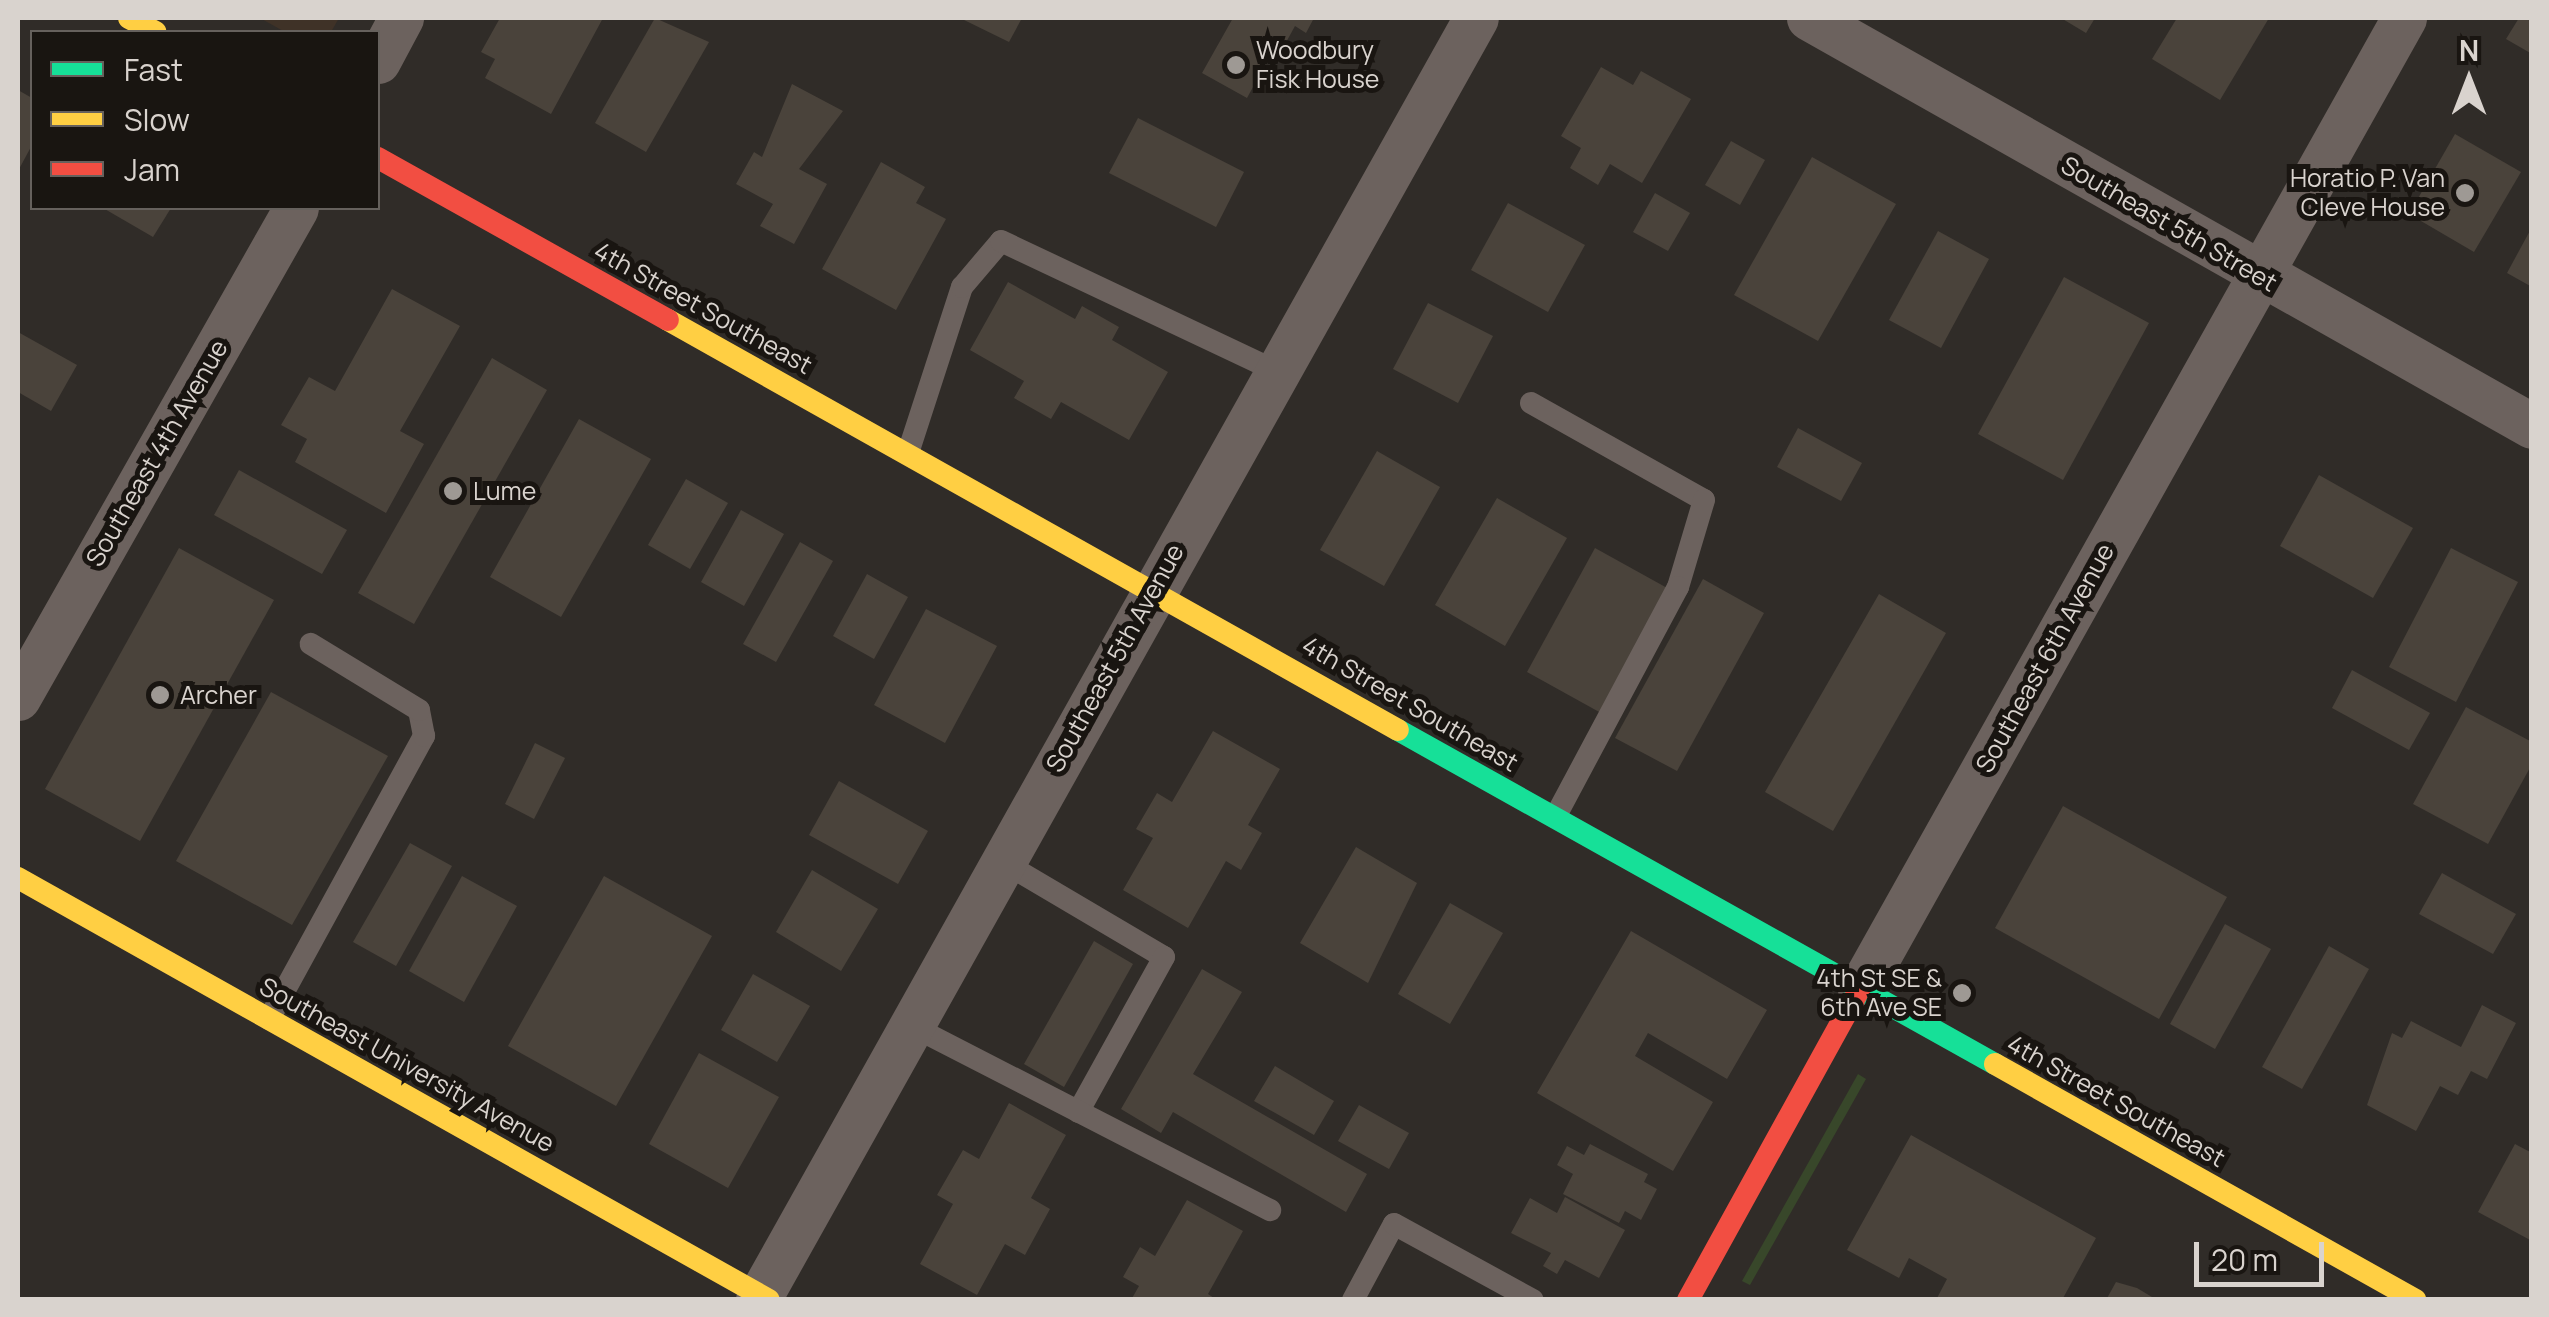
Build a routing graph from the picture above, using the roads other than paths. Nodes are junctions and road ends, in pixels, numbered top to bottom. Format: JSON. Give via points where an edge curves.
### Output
{"nodes":[{"id":1,"x":129,"y":18,"type":"edge"},
{"id":2,"x":401,"y":18,"type":"edge"},
{"id":3,"x":1476,"y":18,"type":"edge"},
{"id":4,"x":1809,"y":18,"type":"edge"},
{"id":5,"x":2404,"y":18,"type":"edge"},
{"id":6,"x":151,"y":30,"type":"edge"},
{"id":7,"x":380,"y":57,"type":"edge"},
{"id":8,"x":380,"y":159,"type":"edge"},
{"id":9,"x":295,"y":210,"type":"edge"},
{"id":10,"x":2260,"y":277,"type":"junction"},
{"id":11,"x":1276,"y":371,"type":"junction"},
{"id":12,"x":1530,"y":403,"type":"dead end"},
{"id":13,"x":2532,"y":426,"type":"edge"},
{"id":14,"x":908,"y":453,"type":"junction"},
{"id":15,"x":1153,"y":590,"type":"junction"},
{"id":16,"x":310,"y":644,"type":"dead end"},
{"id":17,"x":18,"y":698,"type":"edge"},
{"id":18,"x":1554,"y":817,"type":"junction"},
{"id":19,"x":1001,"y":862,"type":"junction"},
{"id":20,"x":18,"y":878,"type":"edge"},
{"id":21,"x":1860,"y":989,"type":"junction"},
{"id":22,"x":269,"y":1019,"type":"junction"},
{"id":23,"x":910,"y":1026,"type":"junction"},
{"id":24,"x":1078,"y":1112,"type":"junction"},
{"id":25,"x":1270,"y":1210,"type":"dead end"},
{"id":26,"x":1698,"y":1296,"type":"edge"},
{"id":27,"x":762,"y":1298,"type":"edge"},
{"id":28,"x":1352,"y":1300,"type":"edge"},
{"id":29,"x":1533,"y":1300,"type":"edge"},
{"id":30,"x":2415,"y":1300,"type":"edge"}],
"edges":[{"from":1,"to":6,"type":"main road"},
{"from":2,"to":7,"type":"street"},
{"from":3,"to":11,"type":"street","name":"Southeast 5th Avenue"},
{"from":4,"to":10,"type":"street","name":"Southeast 5th Street"},
{"from":5,"to":10,"type":"street","name":"Southeast 6th Avenue"},
{"from":8,"to":14,"type":"main road","name":"4th Street Southeast"},
{"from":9,"to":17,"type":"street","name":"Southeast 4th Avenue"},
{"from":10,"to":13,"type":"street","name":"Southeast 5th Street"},
{"from":10,"to":21,"type":"street","name":"Southeast 6th Avenue"},
{"from":11,"to":14,"type":"lane","via":[[1001,242],[962,287]]},
{"from":11,"to":15,"type":"street","name":"Southeast 5th Avenue"},
{"from":12,"to":18,"type":"lane","via":[[1704,500],[1678,588]]},
{"from":14,"to":15,"type":"main road","name":"4th Street Southeast"},
{"from":15,"to":18,"type":"main road","name":"4th Street Southeast"},
{"from":15,"to":19,"type":"street","name":"Southeast 5th Avenue"},
{"from":16,"to":22,"type":"lane","via":[[419,710],[424,736]]},
{"from":18,"to":21,"type":"main road","name":"4th Street Southeast"},
{"from":19,"to":23,"type":"street","name":"Southeast 5th Avenue"},
{"from":19,"to":24,"type":"lane","via":[[1164,957]]},
{"from":20,"to":22,"type":"main road","name":"Southeast University Avenue"},
{"from":21,"to":26,"type":"main road","name":"Southeast 6th Avenue"},
{"from":21,"to":30,"type":"main road","name":"4th Street Southeast"},
{"from":22,"to":27,"type":"main road","name":"Southeast University Avenue"},
{"from":23,"to":24,"type":"lane"},
{"from":23,"to":27,"type":"street","name":"Southeast 5th Avenue"},
{"from":24,"to":25,"type":"lane"},
{"from":28,"to":29,"type":"lane","via":[[1394,1224]]}]}
